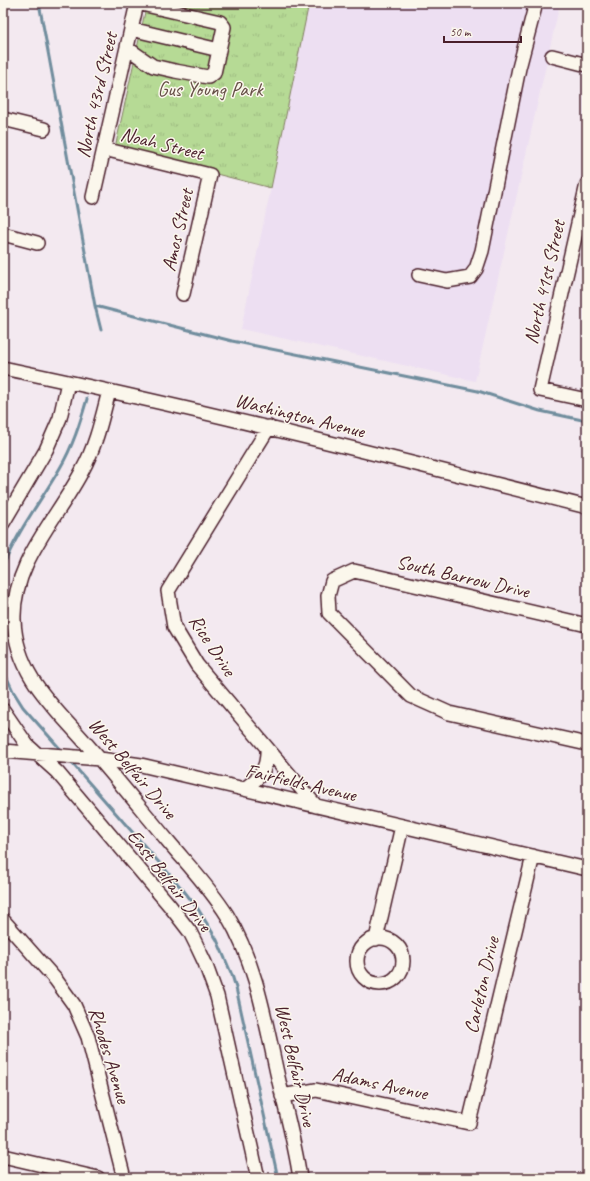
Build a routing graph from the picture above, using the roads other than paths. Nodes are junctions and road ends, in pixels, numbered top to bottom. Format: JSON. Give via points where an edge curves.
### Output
{"nodes":[{"id":1,"x":137,"y":3,"type":"edge"},
{"id":2,"x":536,"y":3,"type":"edge"},
{"id":3,"x":131,"y":29,"type":"junction"},
{"id":4,"x":127,"y":48,"type":"junction"},
{"id":5,"x":219,"y":50,"type":"junction"},
{"id":6,"x":552,"y":56,"type":"dead end"},
{"id":7,"x":587,"y":65,"type":"edge"},
{"id":8,"x":3,"y":119,"type":"edge"},
{"id":9,"x":44,"y":129,"type":"dead end"},
{"id":10,"x":104,"y":149,"type":"junction"},
{"id":11,"x":210,"y":175,"type":"joint"},
{"id":12,"x":587,"y":184,"type":"edge"},
{"id":13,"x":93,"y":197,"type":"dead end"},
{"id":14,"x":3,"y":234,"type":"edge"},
{"id":15,"x":37,"y":243,"type":"dead end"},
{"id":16,"x":419,"y":275,"type":"dead end"},
{"id":17,"x":183,"y":294,"type":"dead end"},
{"id":18,"x":3,"y":368,"type":"edge"},
{"id":19,"x":68,"y":382,"type":"junction"},
{"id":20,"x":109,"y":391,"type":"junction"},
{"id":21,"x":587,"y":400,"type":"edge"},
{"id":22,"x":269,"y":427,"type":"junction"},
{"id":23,"x":587,"y":507,"type":"edge"},
{"id":24,"x":3,"y":522,"type":"edge"},
{"id":25,"x":587,"y":625,"type":"edge"},
{"id":26,"x":3,"y":710,"type":"edge"},
{"id":27,"x":587,"y":744,"type":"edge"},
{"id":28,"x":267,"y":748,"type":"junction"},
{"id":29,"x":3,"y":752,"type":"edge"},
{"id":30,"x":37,"y":755,"type":"junction"},
{"id":31,"x":94,"y":758,"type":"junction"},
{"id":32,"x":244,"y":789,"type":"junction"},
{"id":33,"x":316,"y":806,"type":"junction"},
{"id":34,"x":402,"y":826,"type":"junction"},
{"id":35,"x":533,"y":856,"type":"junction"},
{"id":36,"x":587,"y":868,"type":"edge"},
{"id":37,"x":3,"y":920,"type":"edge"},
{"id":38,"x":376,"y":939,"type":"dead end"},
{"id":39,"x":282,"y":1096,"type":"junction"},
{"id":40,"x":469,"y":1124,"type":"joint"},
{"id":41,"x":3,"y":1156,"type":"edge"},
{"id":42,"x":98,"y":1178,"type":"edge"},
{"id":43,"x":124,"y":1178,"type":"edge"},
{"id":44,"x":258,"y":1178,"type":"edge"},
{"id":45,"x":300,"y":1178,"type":"edge"}],
"edges":[{"from":1,"to":3,"type":"street","name":"North 43rd Street"},
{"from":1,"to":5,"type":"street","via":[[220,22],[224,27]]},
{"from":2,"to":16,"type":"street","via":[[518,68],[482,251],[476,269],[470,277],[447,281]]},
{"from":3,"to":4,"type":"street","name":"North 43rd Street"},
{"from":3,"to":5,"type":"street"},
{"from":4,"to":5,"type":"street","via":[[153,66],[208,77],[214,73]]},
{"from":4,"to":10,"type":"street","name":"North 43rd Street"},
{"from":6,"to":7,"type":"street"},
{"from":8,"to":9,"type":"street"},
{"from":10,"to":11,"type":"street","name":"Noah Street"},
{"from":10,"to":13,"type":"street","name":"North 43rd Street"},
{"from":11,"to":17,"type":"street","name":"Amos Street"},
{"from":12,"to":21,"type":"street","name":"North 41st Street","via":[[540,390]]},
{"from":14,"to":15,"type":"street"},
{"from":18,"to":19,"type":"street","name":"Washington Avenue"},
{"from":19,"to":20,"type":"street","name":"Washington Avenue"},
{"from":19,"to":24,"type":"street","via":[[60,418],[51,439]]},
{"from":20,"to":22,"type":"street","name":"Washington Avenue"},
{"from":20,"to":31,"type":"street","name":"West Belfair Drive","via":[[98,434],[82,472],[36,545],[24,570],[14,620],[19,652],[31,678]]},
{"from":22,"to":23,"type":"street","name":"Washington Avenue"},
{"from":22,"to":28,"type":"street","name":"Rice Drive","via":[[168,591],[174,627],[197,665]]},
{"from":25,"to":27,"type":"street","name":"South Barrow Drive","via":[[354,571],[332,581],[328,596],[329,613],[411,696],[449,713]]},
{"from":26,"to":30,"type":"street","name":"East Belfair Drive"},
{"from":28,"to":32,"type":"street","via":[[268,757],[261,775]]},
{"from":28,"to":33,"type":"street","name":"Rice Drive"},
{"from":29,"to":30,"type":"street","name":"Fairfields Avenue"},
{"from":30,"to":31,"type":"street","name":"Fairfields Avenue"},
{"from":30,"to":44,"type":"street","name":"East Belfair Drive","via":[[56,772],[190,932],[206,963],[217,996]]},
{"from":31,"to":32,"type":"street","name":"Fairfields Avenue","via":[[141,765]]},
{"from":31,"to":39,"type":"street","name":"West Belfair Drive","via":[[206,886],[234,927],[258,990]]},
{"from":32,"to":33,"type":"street","name":"Fairfields Avenue"},
{"from":33,"to":34,"type":"street","name":"Fairfields Avenue"},
{"from":34,"to":35,"type":"street","name":"Fairfields Avenue"},
{"from":34,"to":38,"type":"street"},
{"from":35,"to":36,"type":"street","name":"Fairfields Avenue"},
{"from":35,"to":40,"type":"street","name":"Carleton Drive"},
{"from":37,"to":43,"type":"street","name":"Rhodes Avenue","via":[[56,980],[74,1005],[88,1037]]},
{"from":39,"to":40,"type":"street","name":"Adams Avenue","via":[[316,1090]]},
{"from":39,"to":45,"type":"street","name":"West Belfair Drive"},
{"from":41,"to":42,"type":"street"}]}
